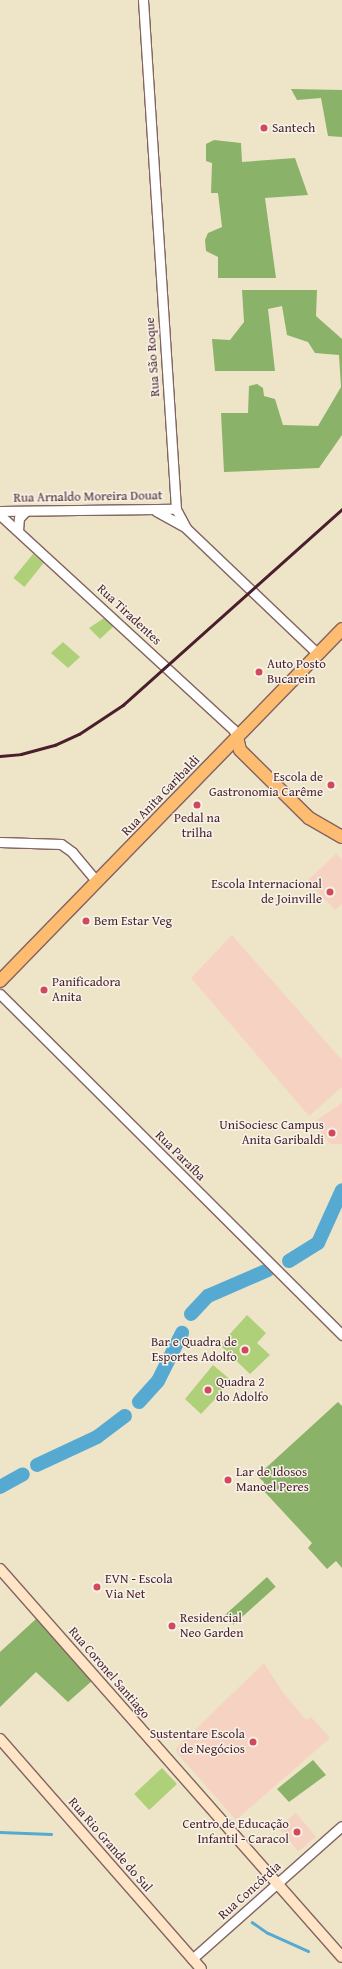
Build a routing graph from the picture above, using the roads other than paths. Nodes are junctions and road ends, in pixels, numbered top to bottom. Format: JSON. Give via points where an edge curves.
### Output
{"nodes":[{"id":1,"x":143,"y":0,"type":"edge"},
{"id":2,"x":151,"y":509,"type":"junction"},
{"id":3,"x":176,"y":509,"type":"junction"},
{"id":4,"x":0,"y":511,"type":"edge"},
{"id":5,"x":26,"y":511,"type":"junction"},
{"id":6,"x":0,"y":515,"type":"edge"},
{"id":7,"x":186,"y":528,"type":"junction"},
{"id":8,"x":18,"y":531,"type":"junction"},
{"id":9,"x":342,"y":629,"type":"edge"},
{"id":10,"x":318,"y":654,"type":"junction"},
{"id":11,"x":237,"y":737,"type":"junction"},
{"id":12,"x":342,"y":837,"type":"edge"},
{"id":13,"x":0,"y":842,"type":"edge"},
{"id":14,"x":97,"y":882,"type":"junction"},
{"id":15,"x":0,"y":981,"type":"edge"},
{"id":16,"x":0,"y":994,"type":"edge"},
{"id":17,"x":342,"y":1336,"type":"edge"},
{"id":18,"x":0,"y":1569,"type":"edge"},
{"id":19,"x":0,"y":1739,"type":"edge"},
{"id":20,"x":342,"y":1826,"type":"edge"},
{"id":21,"x":277,"y":1884,"type":"junction"},
{"id":22,"x":342,"y":1957,"type":"edge"},
{"id":23,"x":192,"y":1959,"type":"junction"},
{"id":24,"x":201,"y":1969,"type":"edge"}],
"edges":[{"from":1,"to":3,"type":"street","name":"Rua São Roque"},
{"from":2,"to":3,"type":"street","name":"Rua Arnaldo Moreira Douat"},
{"from":2,"to":5,"type":"street","name":"Rua Arnaldo Moreira Douat"},
{"from":2,"to":7,"type":"street"},
{"from":3,"to":7,"type":"street","name":"Rua São Roque"},
{"from":4,"to":5,"type":"street","name":"Rua Arnaldo Moreira Douat"},
{"from":5,"to":8,"type":"street","via":[[19,518]]},
{"from":6,"to":8,"type":"street","name":"Rua Tiradentes"},
{"from":7,"to":10,"type":"street","name":"Rua São Roque"},
{"from":8,"to":11,"type":"street","name":"Rua Tiradentes","via":[[233,729]]},
{"from":9,"to":10,"type":"main road","name":"Rua Anita Garibaldi"},
{"from":10,"to":11,"type":"main road","name":"Rua Anita Garibaldi"},
{"from":11,"to":12,"type":"main road","via":[[240,750],[309,818]]},
{"from":11,"to":14,"type":"main road","name":"Rua Anita Garibaldi"},
{"from":13,"to":14,"type":"street","via":[[61,844],[72,852]]},
{"from":14,"to":15,"type":"main road","name":"Rua Anita Garibaldi"},
{"from":16,"to":17,"type":"street","name":"Rua Paraíba"},
{"from":18,"to":21,"type":"main road","name":"Rua Coronel Santiago"},
{"from":19,"to":23,"type":"main road","name":"Rua Rio Grande do Sul"},
{"from":20,"to":21,"type":"street","name":"Rua Concórdia"},
{"from":21,"to":22,"type":"main road","name":"Rua Coronel Santiago"},
{"from":21,"to":23,"type":"street","name":"Rua Concórdia"},
{"from":23,"to":24,"type":"main road","name":"Rua Rio Grande do Sul"}]}
